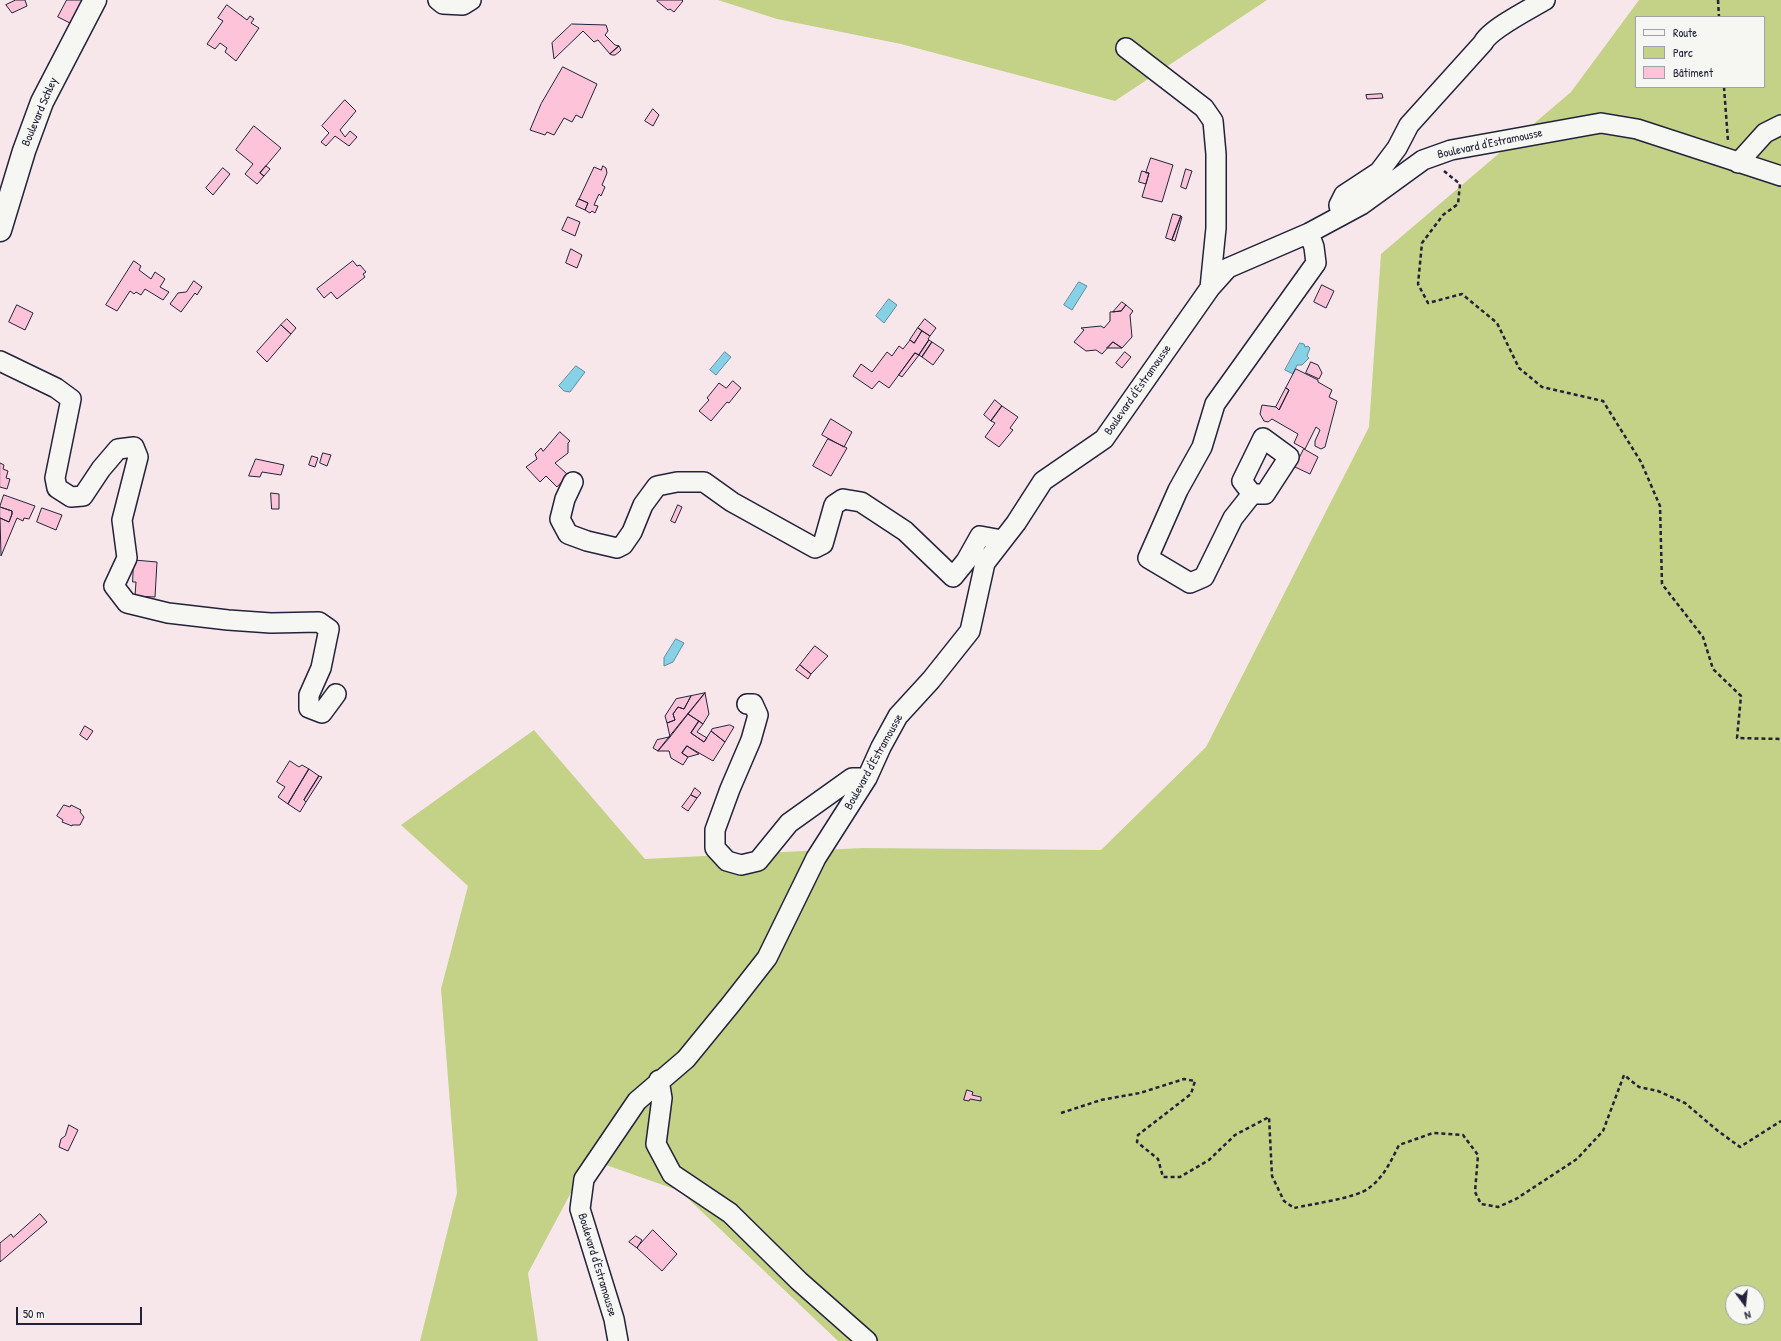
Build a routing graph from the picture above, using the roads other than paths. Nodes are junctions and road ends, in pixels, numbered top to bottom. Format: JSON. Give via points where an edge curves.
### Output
{"nodes":[{"id":1,"x":95,"y":0,"type":"edge"},
{"id":2,"x":438,"y":0,"type":"edge"},
{"id":3,"x":471,"y":0,"type":"edge"},
{"id":4,"x":1545,"y":0,"type":"edge"},
{"id":5,"x":1126,"y":48,"type":"dead end"},
{"id":6,"x":1781,"y":125,"type":"edge"},
{"id":7,"x":1734,"y":161,"type":"junction"},
{"id":8,"x":1781,"y":176,"type":"edge"},
{"id":9,"x":1341,"y":216,"type":"junction"},
{"id":10,"x":0,"y":230,"type":"edge"},
{"id":11,"x":1309,"y":233,"type":"junction"},
{"id":12,"x":1210,"y":288,"type":"junction"},
{"id":13,"x":0,"y":361,"type":"edge"},
{"id":14,"x":573,"y":482,"type":"dead end"},
{"id":15,"x":1252,"y":494,"type":"dead end"},
{"id":16,"x":1002,"y":540,"type":"junction"},
{"id":17,"x":336,"y":694,"type":"dead end"},
{"id":18,"x":747,"y":704,"type":"dead end"},
{"id":19,"x":867,"y":778,"type":"junction"},
{"id":20,"x":659,"y":1080,"type":"junction"},
{"id":21,"x":618,"y":1341,"type":"edge"},
{"id":22,"x":867,"y":1341,"type":"edge"}],
"edges":[{"from":1,"to":10,"type":"main road","name":"Boulevard Schley","via":[[42,102]]},
{"from":2,"to":3,"type":"street","via":[[443,4],[463,5]]},
{"from":4,"to":9,"type":"street","via":[[1486,38],[1409,125],[1397,148],[1379,172],[1344,194],[1339,205]]},
{"from":5,"to":12,"type":"street","via":[[1204,108],[1212,121],[1216,154],[1216,228]]},
{"from":6,"to":7,"type":"street","via":[[1765,133]]},
{"from":7,"to":8,"type":"street","name":"Boulevard d'Estramousse"},
{"from":7,"to":9,"type":"street","name":"Boulevard d'Estramousse","via":[[1637,129],[1601,123],[1451,150],[1423,160],[1361,205]]},
{"from":9,"to":11,"type":"street","name":"Boulevard d'Estramousse"},
{"from":11,"to":12,"type":"street","name":"Boulevard d'Estramousse","via":[[1228,268]]},
{"from":11,"to":15,"type":"street","via":[[1316,262],[1215,404],[1202,447],[1178,490],[1148,558],[1190,583],[1204,577],[1233,518]]},
{"from":12,"to":16,"type":"street","name":"Boulevard d'Estramousse","via":[[1104,439],[1043,481]]},
{"from":13,"to":17,"type":"street","via":[[56,388],[71,400],[55,478],[57,488],[72,498],[83,496],[118,449],[134,447],[138,457],[122,520],[127,558],[114,586],[127,603],[168,613],[228,620],[271,623],[319,622],[330,629],[321,668],[309,695],[309,708],[322,713]]},
{"from":14,"to":16,"type":"street","via":[[560,518],[568,534],[617,548],[623,545],[632,532],[643,505],[657,486],[677,482],[704,482],[732,502],[815,548],[823,544],[834,505],[843,499],[861,502],[905,530],[953,576],[966,561],[980,536]]},
{"from":16,"to":19,"type":"street","name":"Boulevard d'Estramousse","via":[[985,563],[970,631],[898,716]]},
{"from":18,"to":19,"type":"street","via":[[753,704],[758,715],[751,740],[715,830],[715,848],[727,861],[741,865],[758,861],[788,823],[852,778]]},
{"from":19,"to":20,"type":"street","name":"Boulevard d'Estramousse","via":[[816,858],[766,958],[686,1059]]},
{"from":20,"to":21,"type":"street","name":"Boulevard d'Estramousse","via":[[637,1101],[584,1178],[580,1208],[614,1318]]},
{"from":20,"to":22,"type":"street","via":[[662,1098],[656,1144],[672,1174],[730,1213],[799,1282]]}]}
